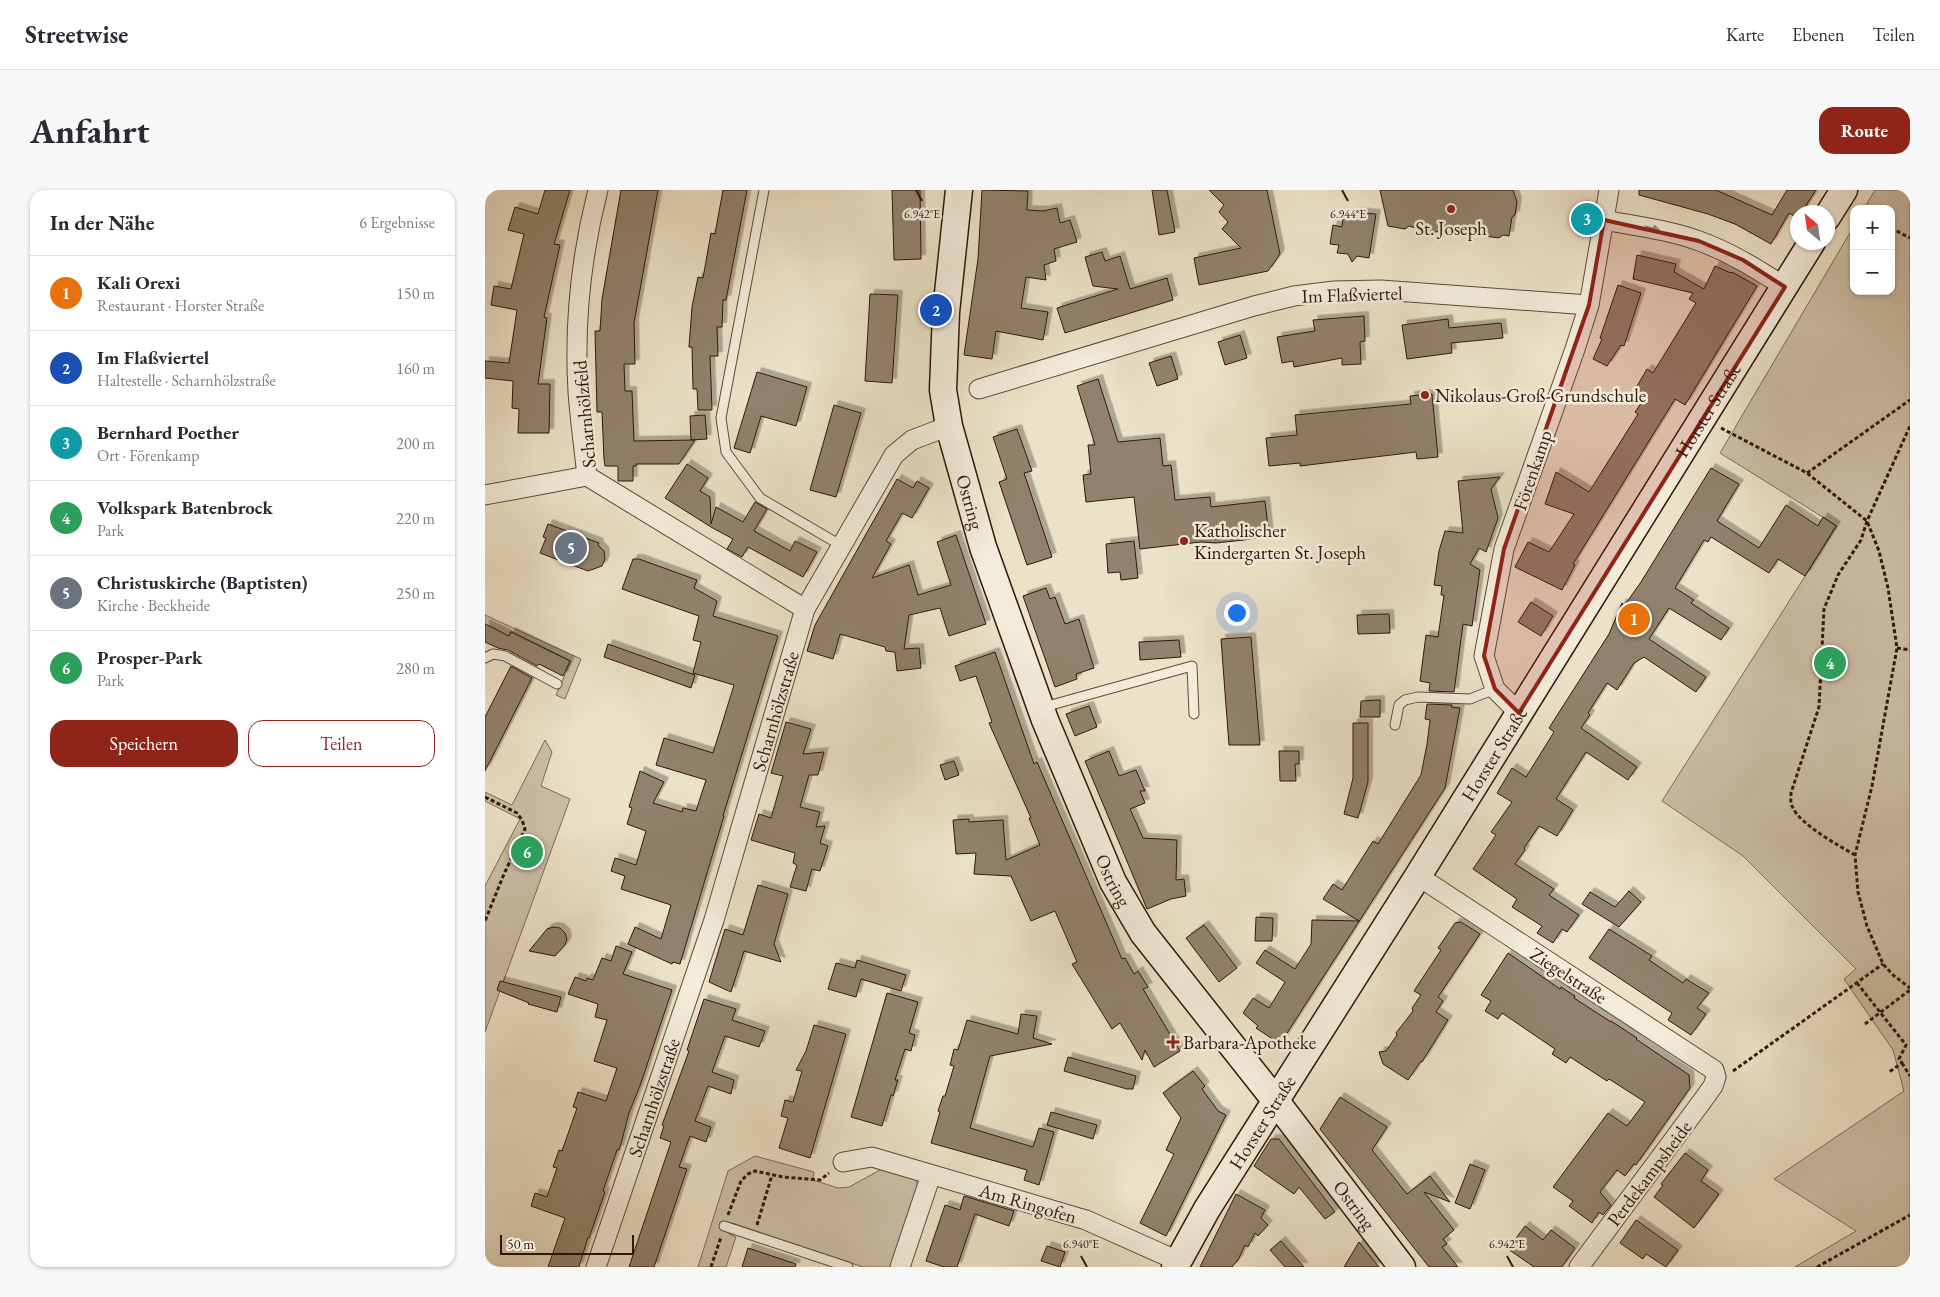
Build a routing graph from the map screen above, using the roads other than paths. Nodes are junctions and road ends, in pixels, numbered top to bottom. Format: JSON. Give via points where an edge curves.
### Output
{"nodes":[{"id":1,"x":598,"y":190,"type":"edge"},
{"id":2,"x":765,"y":190,"type":"edge"},
{"id":3,"x":959,"y":190,"type":"edge"},
{"id":4,"x":1609,"y":190,"type":"edge"},
{"id":5,"x":1843,"y":190,"type":"edge"},
{"id":6,"x":1834,"y":205,"type":"edge"},
{"id":7,"x":1605,"y":218,"type":"junction"},
{"id":8,"x":1807,"y":250,"type":"edge"},
{"id":9,"x":1785,"y":287,"type":"junction"},
{"id":10,"x":1589,"y":305,"type":"junction"},
{"id":11,"x":979,"y":389,"type":"dead end"},
{"id":12,"x":949,"y":426,"type":"junction"},
{"id":13,"x":587,"y":476,"type":"junction"},
{"id":14,"x":485,"y":496,"type":"edge"},
{"id":15,"x":842,"y":546,"type":"junction"},
{"id":16,"x":805,"y":608,"type":"junction"},
{"id":17,"x":485,"y":658,"type":"edge"},
{"id":18,"x":557,"y":684,"type":"dead end"},
{"id":19,"x":1495,"y":689,"type":"junction"},
{"id":20,"x":1041,"y":707,"type":"junction"},
{"id":21,"x":1519,"y":713,"type":"junction"},
{"id":22,"x":1194,"y":714,"type":"dead end"},
{"id":23,"x":1395,"y":725,"type":"dead end"},
{"id":24,"x":1418,"y":876,"type":"junction"},
{"id":25,"x":1717,"y":1077,"type":"joint"},
{"id":26,"x":1275,"y":1100,"type":"junction"},
{"id":27,"x":843,"y":1162,"type":"road end"},
{"id":28,"x":931,"y":1175,"type":"junction"},
{"id":29,"x":724,"y":1226,"type":"road end"},
{"id":30,"x":1177,"y":1264,"type":"edge"},
{"id":31,"x":596,"y":1267,"type":"edge"},
{"id":32,"x":848,"y":1267,"type":"edge"},
{"id":33,"x":900,"y":1267,"type":"edge"},
{"id":34,"x":1402,"y":1267,"type":"edge"},
{"id":35,"x":1579,"y":1267,"type":"edge"}],
"edges":[{"from":1,"to":13,"type":"street","name":"Scharnhölzfeld","via":[[581,278],[578,332],[578,391]]},
{"from":2,"to":15,"type":"lane","via":[[721,418],[726,452],[760,498]]},
{"from":3,"to":12,"type":"main road","via":[[946,312],[943,390]]},
{"from":4,"to":7,"type":"street","name":"Förenkamp"},
{"from":5,"to":6,"type":"main road"},
{"from":7,"to":9,"type":"street","one_way":true,"via":[[1699,241],[1743,260]]},
{"from":7,"to":10,"type":"street","name":"Förenkamp"},
{"from":8,"to":9,"type":"main road","name":"Horster Straße"},
{"from":9,"to":21,"type":"main road","name":"Horster Straße"},
{"from":10,"to":11,"type":"street","name":"Im Flaßviertel","via":[[1381,290],[1294,296]]},
{"from":10,"to":19,"type":"street","name":"Förenkamp","via":[[1505,549],[1484,656]]},
{"from":12,"to":15,"type":"street","name":"Scharnhölzstraße","via":[[913,440],[894,455]]},
{"from":12,"to":20,"type":"main road","name":"Ostring","via":[[983,547]]},
{"from":13,"to":14,"type":"street"},
{"from":13,"to":16,"type":"street","name":"Scharnhölzfeld"},
{"from":15,"to":16,"type":"street","name":"Scharnhölzstraße"},
{"from":16,"to":31,"type":"street","name":"Scharnhölzstraße","via":[[714,920]]},
{"from":17,"to":18,"type":"lane","via":[[493,654],[505,656]]},
{"from":19,"to":21,"type":"street","name":"Förenkamp"},
{"from":19,"to":23,"type":"lane","via":[[1470,699],[1418,696],[1405,700],[1399,705]]},
{"from":20,"to":22,"type":"lane","via":[[1192,666]]},
{"from":20,"to":26,"type":"main road","name":"Ostring","via":[[1113,882],[1128,909],[1143,933]]},
{"from":21,"to":24,"type":"main road","name":"Horster Straße"},
{"from":24,"to":25,"type":"street","name":"Ziegelstraße","via":[[1714,1070]]},
{"from":24,"to":26,"type":"main road","name":"Horster Straße"},
{"from":25,"to":35,"type":"street","name":"Perdekampsheide"},
{"from":26,"to":30,"type":"main road","name":"Horster Straße","via":[[1207,1208]]},
{"from":26,"to":34,"type":"main road","name":"Ostring"},
{"from":27,"to":28,"type":"street","name":"Am Ringofen","via":[[872,1158]]},
{"from":28,"to":30,"type":"street","name":"Am Ringofen","via":[[1087,1220]]},
{"from":28,"to":33,"type":"street"},
{"from":29,"to":32,"type":"lane"}]}
